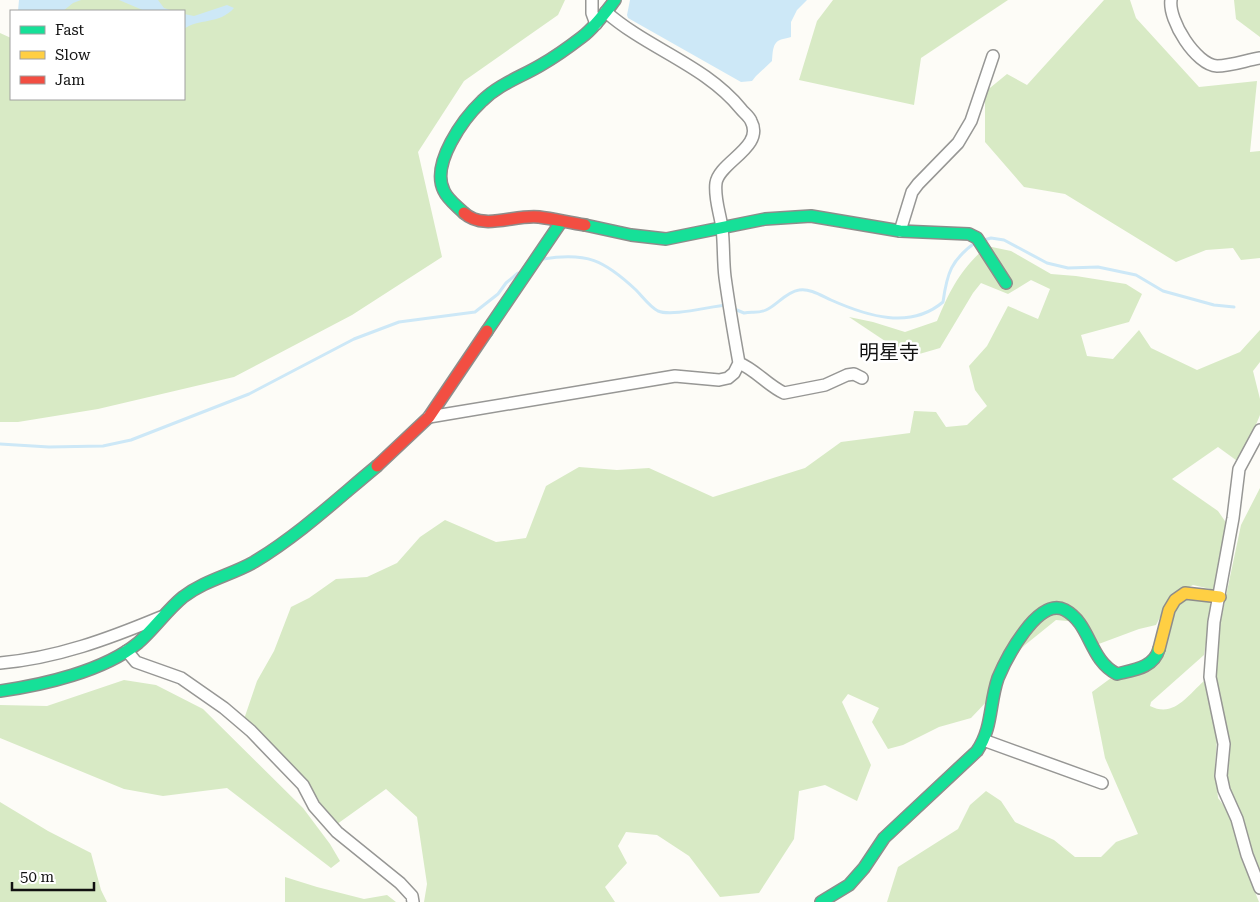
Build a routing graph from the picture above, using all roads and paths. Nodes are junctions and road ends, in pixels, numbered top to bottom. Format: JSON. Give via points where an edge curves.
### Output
{"nodes":[{"id":1,"x":592,"y":0,"type":"edge"},
{"id":2,"x":615,"y":0,"type":"edge"},
{"id":3,"x":1171,"y":0,"type":"edge"},
{"id":4,"x":606,"y":12,"type":"junction"},
{"id":5,"x":596,"y":24,"type":"junction"},
{"id":6,"x":993,"y":56,"type":"dead end"},
{"id":7,"x":1260,"y":58,"type":"edge"},
{"id":8,"x":561,"y":222,"type":"junction"},
{"id":9,"x":722,"y":228,"type":"junction"},
{"id":10,"x":900,"y":230,"type":"junction"},
{"id":11,"x":1006,"y":283,"type":"dead end"},
{"id":12,"x":739,"y":363,"type":"junction"},
{"id":13,"x":862,"y":378,"type":"dead end"},
{"id":14,"x":429,"y":417,"type":"junction"},
{"id":15,"x":1260,"y":430,"type":"edge"},
{"id":16,"x":1220,"y":597,"type":"junction"},
{"id":17,"x":163,"y":616,"type":"junction"},
{"id":18,"x":127,"y":650,"type":"junction"},
{"id":19,"x":0,"y":663,"type":"edge"},
{"id":20,"x":0,"y":691,"type":"edge"},
{"id":21,"x":986,"y":741,"type":"junction"},
{"id":22,"x":1102,"y":783,"type":"dead end"},
{"id":23,"x":1260,"y":888,"type":"edge"},
{"id":24,"x":413,"y":902,"type":"edge"},
{"id":25,"x":821,"y":902,"type":"edge"}],
"edges":[{"from":1,"to":5,"type":"street"},
{"from":2,"to":4,"type":"street"},
{"from":3,"to":7,"type":"street","via":[[1172,17],[1181,34],[1198,57],[1208,64],[1218,66]]},
{"from":4,"to":5,"type":"street"},
{"from":4,"to":9,"type":"street","via":[[703,74],[732,97],[752,122],[748,146],[716,180]]},
{"from":5,"to":8,"type":"street","via":[[541,65],[508,82],[484,100],[449,146],[440,172],[443,190],[470,217],[487,222],[519,217]]},
{"from":6,"to":10,"type":"street","via":[[971,122],[958,143],[912,192]]},
{"from":8,"to":9,"type":"street","via":[[666,240]]},
{"from":8,"to":14,"type":"street"},
{"from":9,"to":10,"type":"street","via":[[765,219],[811,216]]},
{"from":9,"to":12,"type":"street","via":[[725,276]]},
{"from":10,"to":11,"type":"street","via":[[969,234],[977,238]]},
{"from":12,"to":13,"type":"street","via":[[784,393],[825,385],[847,375]]},
{"from":12,"to":14,"type":"street","via":[[734,373],[719,380],[675,376]]},
{"from":14,"to":17,"type":"street","via":[[385,459],[287,540],[254,562],[208,581],[183,597]]},
{"from":15,"to":16,"type":"street","via":[[1239,469]]},
{"from":16,"to":21,"type":"street","via":[[1185,593],[1175,600],[1169,610],[1157,657],[1149,666],[1117,674],[1106,668],[1077,619],[1060,608],[1044,611],[1036,617],[1006,660],[997,681]]},
{"from":16,"to":23,"type":"street","via":[[1214,622],[1210,677],[1224,744],[1221,776]]},
{"from":17,"to":18,"type":"street"},
{"from":17,"to":19,"type":"street","via":[[110,639],[64,653],[29,661]]},
{"from":18,"to":20,"type":"street","via":[[71,675]]},
{"from":18,"to":24,"type":"street","via":[[136,662],[181,678],[251,731],[303,785],[314,806],[337,832],[400,883],[412,896]]},
{"from":21,"to":22,"type":"street"},
{"from":21,"to":25,"type":"street","via":[[884,838],[849,885]]}]}
